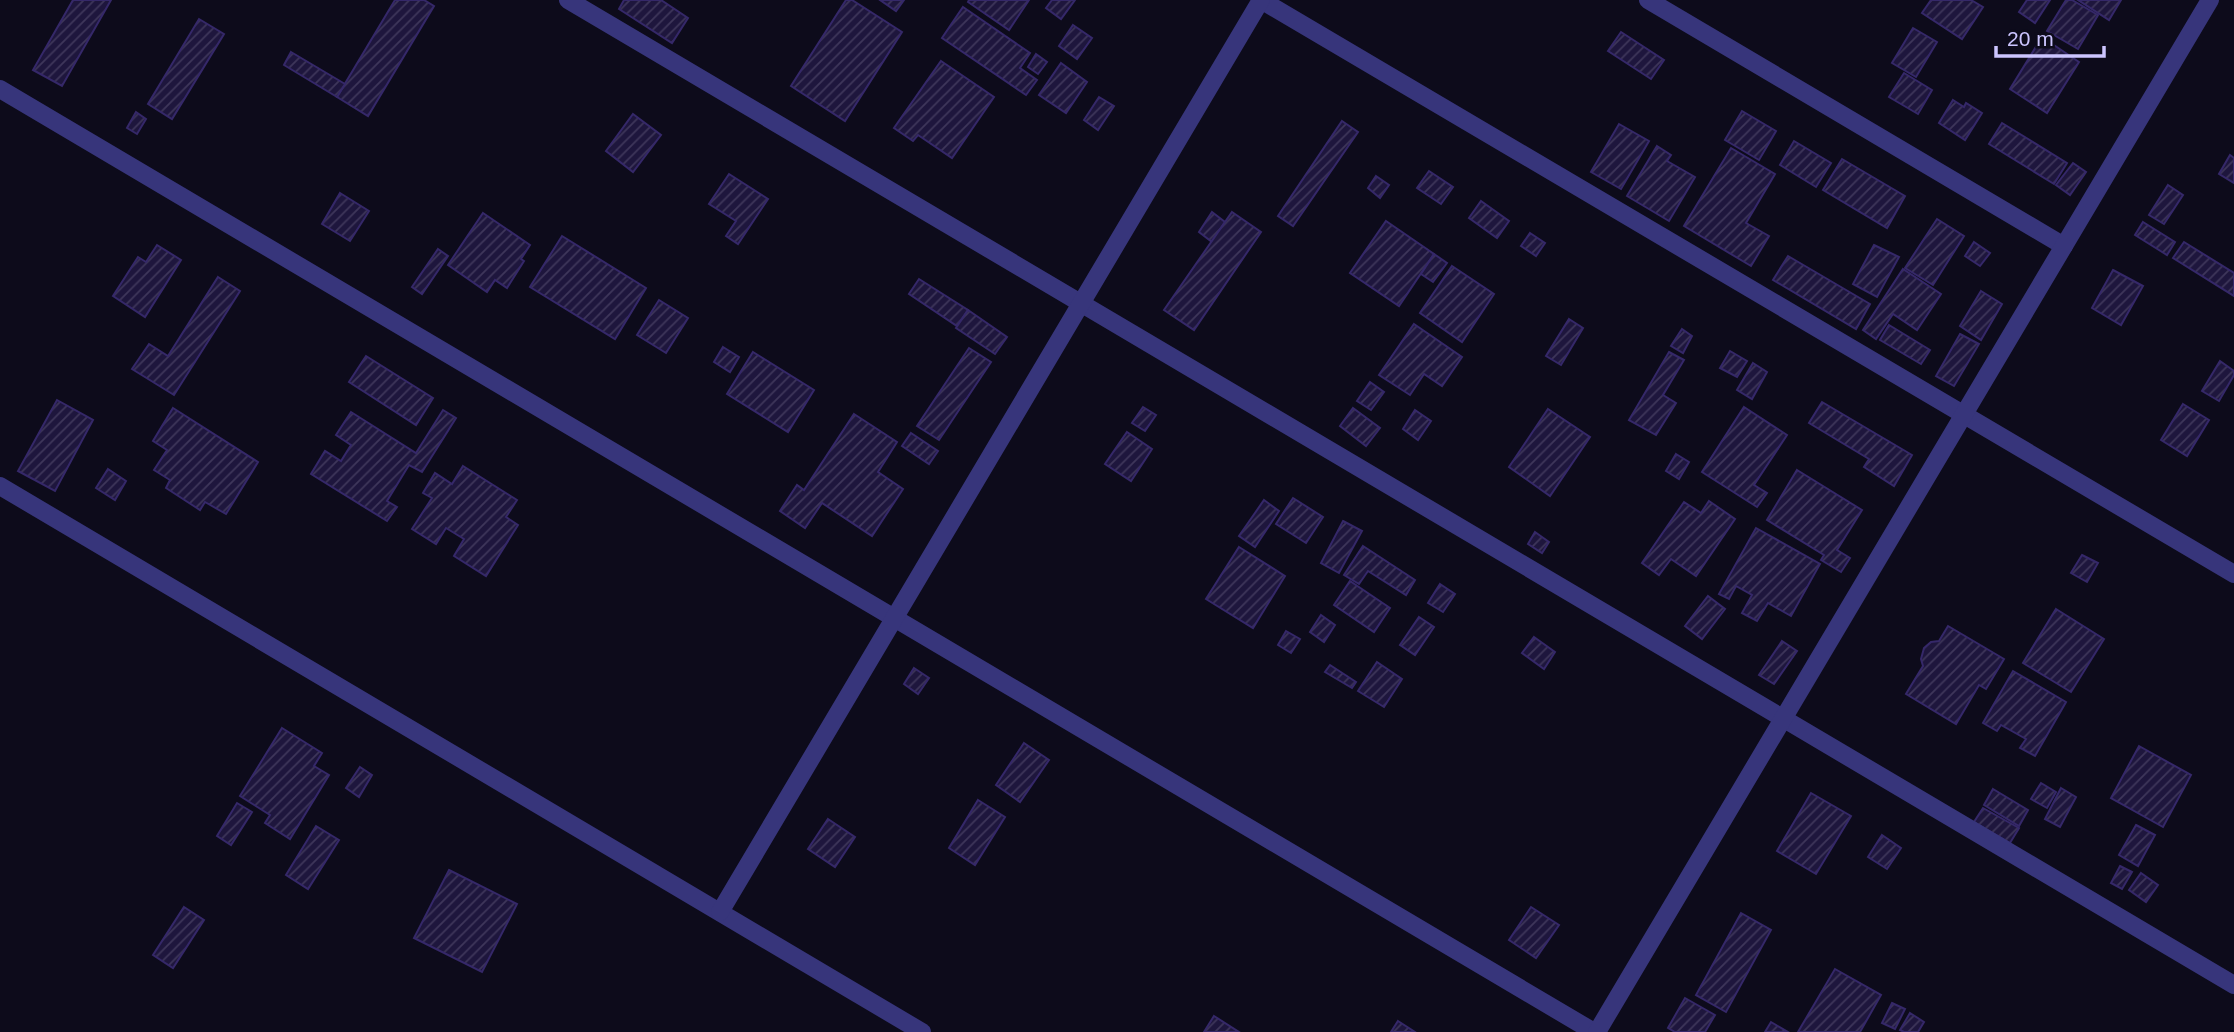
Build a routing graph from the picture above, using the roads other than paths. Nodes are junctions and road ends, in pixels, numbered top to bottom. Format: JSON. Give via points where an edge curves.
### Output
{"nodes":[{"id":1,"x":568,"y":0,"type":"edge"},
{"id":2,"x":1261,"y":0,"type":"edge"},
{"id":3,"x":1648,"y":0,"type":"edge"},
{"id":4,"x":2210,"y":0,"type":"edge"},
{"id":5,"x":0,"y":89,"type":"edge"},
{"id":6,"x":2064,"y":246,"type":"junction"},
{"id":7,"x":1080,"y":304,"type":"junction"},
{"id":8,"x":1964,"y":415,"type":"junction"},
{"id":9,"x":0,"y":486,"type":"edge"},
{"id":10,"x":2234,"y":575,"type":"edge"},
{"id":11,"x":894,"y":618,"type":"junction"},
{"id":12,"x":1783,"y":718,"type":"junction"},
{"id":13,"x":720,"y":912,"type":"junction"},
{"id":14,"x":2234,"y":985,"type":"edge"},
{"id":15,"x":922,"y":1032,"type":"edge"},
{"id":16,"x":1596,"y":1032,"type":"edge"}],
"edges":[{"from":1,"to":7,"type":"street"},
{"from":2,"to":7,"type":"street"},
{"from":2,"to":8,"type":"street"},
{"from":3,"to":6,"type":"street"},
{"from":4,"to":6,"type":"street"},
{"from":5,"to":11,"type":"street"},
{"from":6,"to":8,"type":"street"},
{"from":7,"to":11,"type":"street"},
{"from":7,"to":12,"type":"street"},
{"from":8,"to":10,"type":"street"},
{"from":8,"to":12,"type":"street"},
{"from":9,"to":13,"type":"street"},
{"from":11,"to":13,"type":"street"},
{"from":11,"to":16,"type":"street"},
{"from":12,"to":14,"type":"street"},
{"from":12,"to":16,"type":"street"},
{"from":13,"to":15,"type":"street"}]}
